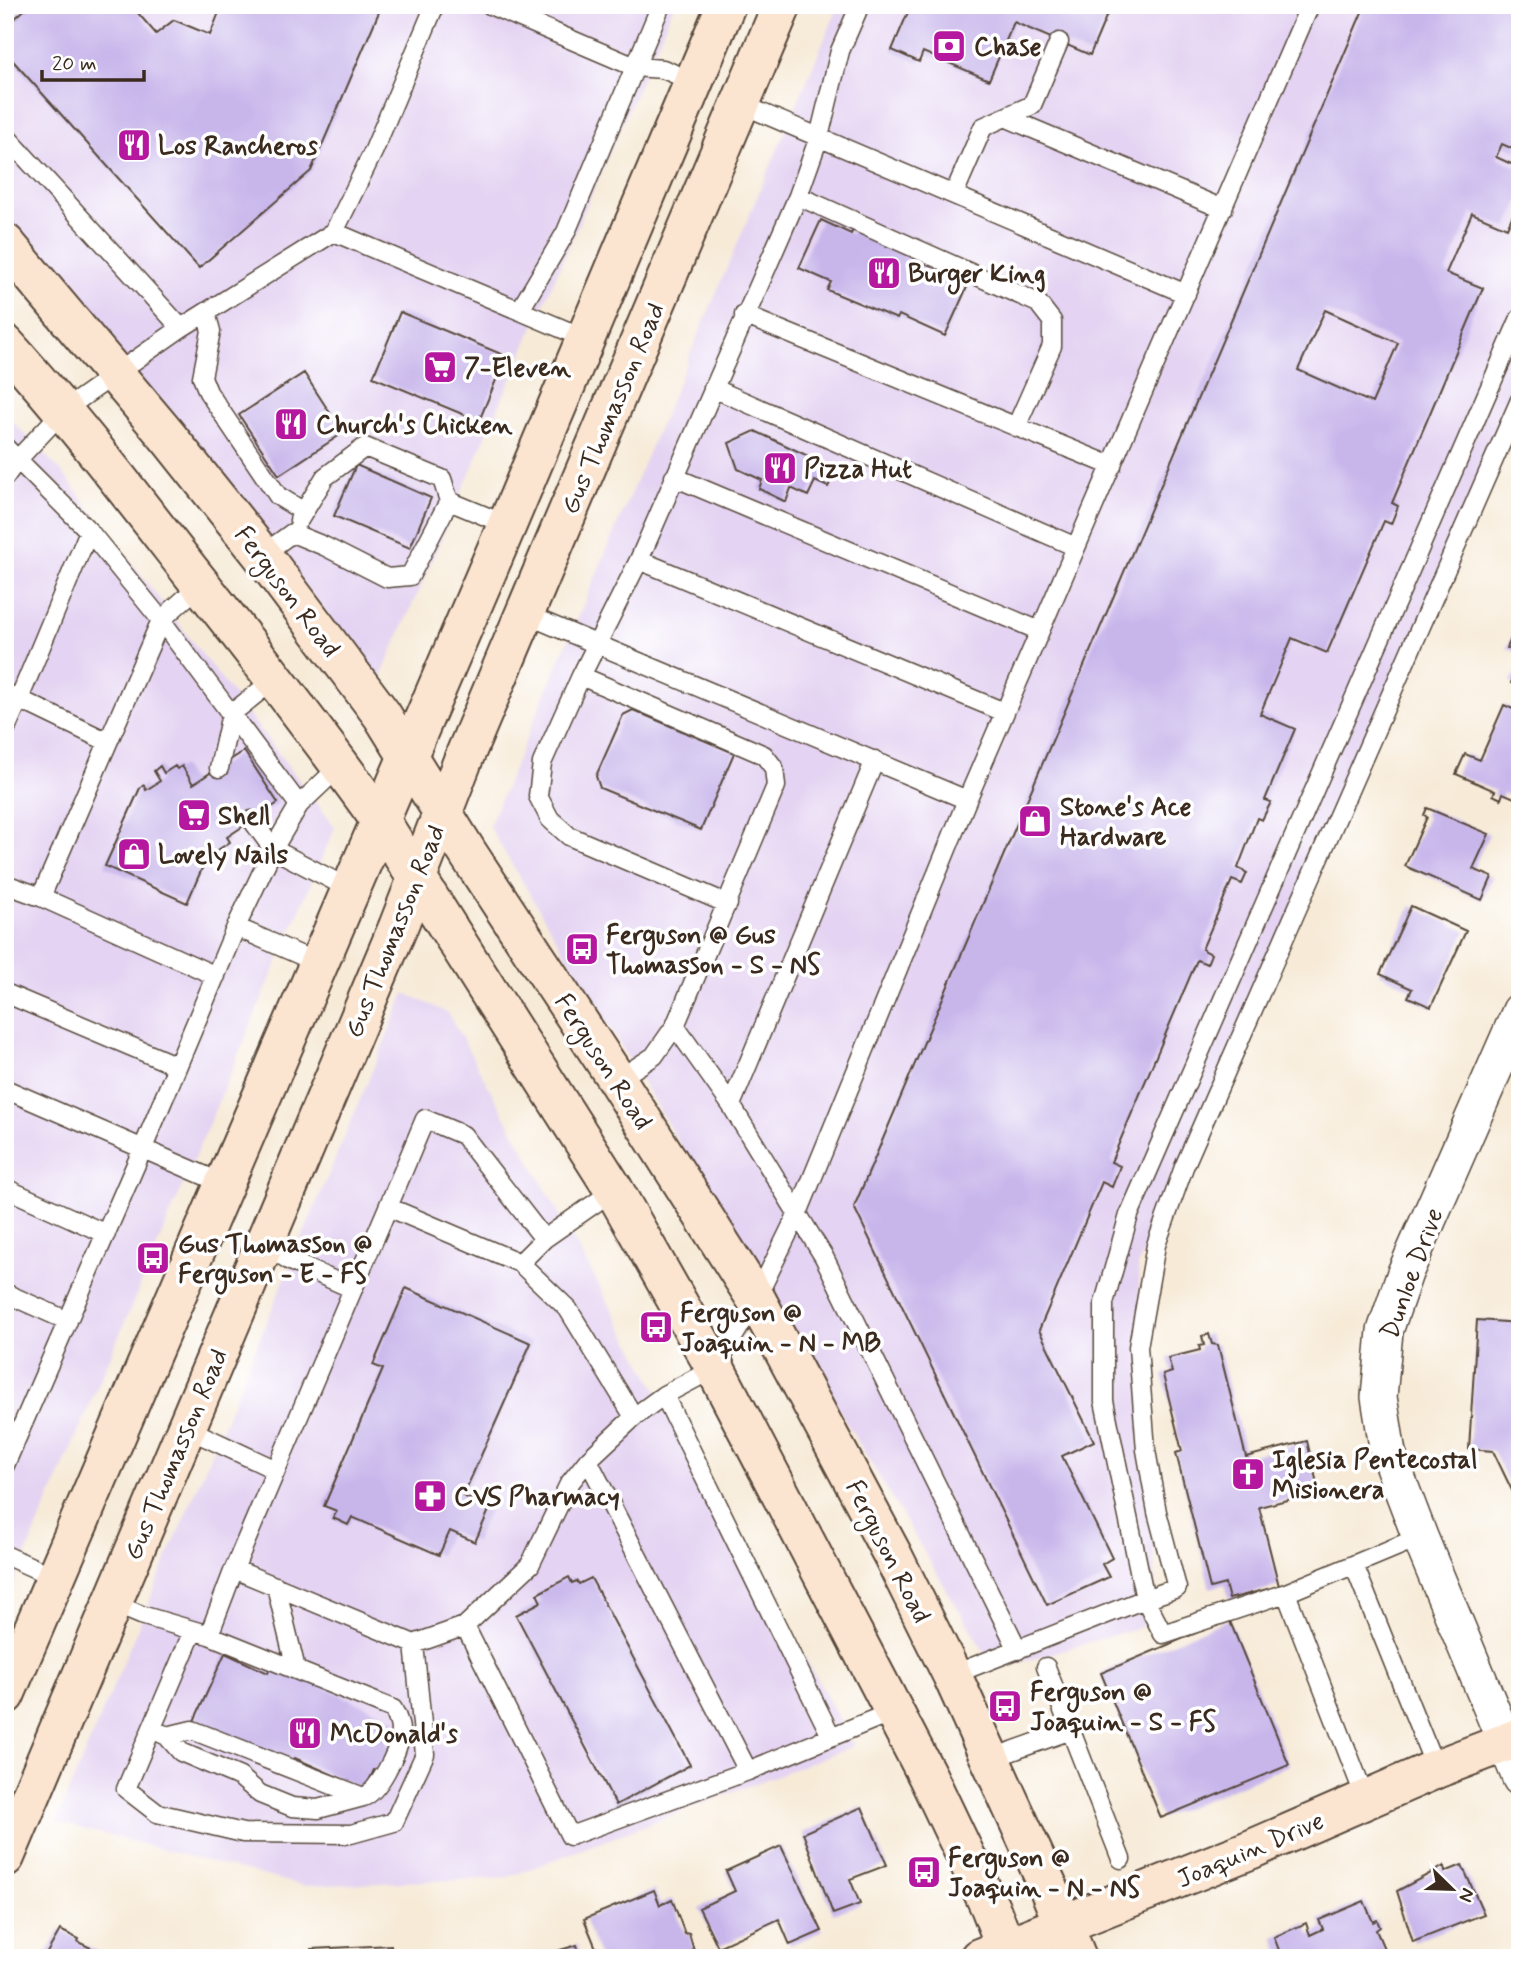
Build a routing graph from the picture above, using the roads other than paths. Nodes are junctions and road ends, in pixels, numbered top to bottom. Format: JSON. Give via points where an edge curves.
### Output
{"nodes":[{"id":1,"x":435,"y":5,"type":"edge"},
{"id":2,"x":490,"y":5,"type":"edge"},
{"id":3,"x":661,"y":5,"type":"edge"},
{"id":4,"x":726,"y":5,"type":"edge"},
{"id":5,"x":782,"y":5,"type":"edge"},
{"id":6,"x":860,"y":5,"type":"edge"},
{"id":7,"x":1310,"y":5,"type":"edge"},
{"id":8,"x":1059,"y":42,"type":"dead end"},
{"id":9,"x":635,"y":67,"type":"junction"},
{"id":10,"x":694,"y":82,"type":"junction"},
{"id":11,"x":741,"y":104,"type":"junction"},
{"id":12,"x":1005,"y":117,"type":"junction"},
{"id":13,"x":5,"y":135,"type":"edge"},
{"id":14,"x":819,"y":137,"type":"junction"},
{"id":15,"x":954,"y":194,"type":"junction"},
{"id":16,"x":798,"y":196,"type":"junction"},
{"id":17,"x":1223,"y":209,"type":"junction"},
{"id":18,"x":334,"y":232,"type":"junction"},
{"id":19,"x":5,"y":243,"type":"edge"},
{"id":20,"x":1186,"y":294,"type":"junction"},
{"id":21,"x":520,"y":310,"type":"junction"},
{"id":22,"x":206,"y":313,"type":"junction"},
{"id":23,"x":744,"y":315,"type":"junction"},
{"id":24,"x":1520,"y":318,"type":"edge"},
{"id":25,"x":181,"y":328,"type":"junction"},
{"id":26,"x":584,"y":338,"type":"junction"},
{"id":27,"x":5,"y":344,"type":"edge"},
{"id":28,"x":115,"y":373,"type":"junction"},
{"id":29,"x":713,"y":388,"type":"junction"},
{"id":30,"x":1520,"y":400,"type":"edge"},
{"id":31,"x":64,"y":410,"type":"junction"},
{"id":32,"x":1016,"y":427,"type":"junction"},
{"id":33,"x":12,"y":453,"type":"edge"},
{"id":34,"x":1112,"y":466,"type":"junction"},
{"id":35,"x":674,"y":477,"type":"junction"},
{"id":36,"x":5,"y":478,"type":"edge"},
{"id":37,"x":449,"y":501,"type":"junction"},
{"id":38,"x":304,"y":512,"type":"junction"},
{"id":39,"x":507,"y":525,"type":"junction"},
{"id":40,"x":89,"y":531,"type":"junction"},
{"id":41,"x":277,"y":544,"type":"junction"},
{"id":42,"x":1076,"y":547,"type":"junction"},
{"id":43,"x":639,"y":560,"type":"junction"},
{"id":44,"x":201,"y":584,"type":"junction"},
{"id":45,"x":525,"y":614,"type":"junction"},
{"id":46,"x":161,"y":620,"type":"junction"},
{"id":47,"x":1040,"y":631,"type":"junction"},
{"id":48,"x":597,"y":643,"type":"junction"},
{"id":49,"x":581,"y":676,"type":"junction"},
{"id":50,"x":276,"y":678,"type":"junction"},
{"id":51,"x":12,"y":696,"type":"edge"},
{"id":52,"x":1004,"y":712,"type":"junction"},
{"id":53,"x":231,"y":714,"type":"junction"},
{"id":54,"x":5,"y":732,"type":"edge"},
{"id":55,"x":108,"y":742,"type":"junction"},
{"id":56,"x":409,"y":755,"type":"junction"},
{"id":57,"x":875,"y":760,"type":"junction"},
{"id":58,"x":340,"y":766,"type":"junction"},
{"id":59,"x":219,"y":768,"type":"dead end"},
{"id":60,"x":967,"y":800,"type":"junction"},
{"id":61,"x":299,"y":805,"type":"junction"},
{"id":62,"x":443,"y":810,"type":"junction"},
{"id":63,"x":252,"y":820,"type":"dead end"},
{"id":64,"x":380,"y":820,"type":"junction"},
{"id":65,"x":273,"y":849,"type":"junction"},
{"id":66,"x":417,"y":878,"type":"junction"},
{"id":67,"x":5,"y":884,"type":"edge"},
{"id":68,"x":350,"y":889,"type":"junction"},
{"id":69,"x":41,"y":897,"type":"junction"},
{"id":70,"x":728,"y":904,"type":"junction"},
{"id":71,"x":236,"y":927,"type":"junction"},
{"id":72,"x":318,"y":963,"type":"junction"},
{"id":73,"x":216,"y":976,"type":"junction"},
{"id":74,"x":5,"y":993,"type":"edge"},
{"id":75,"x":1520,"y":1011,"type":"edge"},
{"id":76,"x":676,"y":1026,"type":"junction"},
{"id":77,"x":177,"y":1066,"type":"junction"},
{"id":78,"x":617,"y":1080,"type":"junction"},
{"id":79,"x":5,"y":1089,"type":"edge"},
{"id":80,"x":731,"y":1105,"type":"junction"},
{"id":81,"x":143,"y":1148,"type":"junction"},
{"id":82,"x":224,"y":1184,"type":"junction"},
{"id":83,"x":5,"y":1188,"type":"edge"},
{"id":84,"x":614,"y":1190,"type":"junction"},
{"id":85,"x":388,"y":1207,"type":"junction"},
{"id":86,"x":798,"y":1213,"type":"junction"},
{"id":87,"x":106,"y":1234,"type":"junction"},
{"id":88,"x":544,"y":1239,"type":"junction"},
{"id":89,"x":264,"y":1244,"type":"junction"},
{"id":90,"x":520,"y":1263,"type":"junction"},
{"id":91,"x":353,"y":1289,"type":"junction"},
{"id":92,"x":5,"y":1293,"type":"edge"},
{"id":93,"x":757,"y":1299,"type":"junction"},
{"id":94,"x":68,"y":1321,"type":"junction"},
{"id":95,"x":715,"y":1368,"type":"junction"},
{"id":96,"x":664,"y":1395,"type":"junction"},
{"id":97,"x":634,"y":1417,"type":"junction"},
{"id":98,"x":186,"y":1428,"type":"junction"},
{"id":99,"x":588,"y":1460,"type":"junction"},
{"id":100,"x":5,"y":1465,"type":"edge"},
{"id":101,"x":276,"y":1470,"type":"junction"},
{"id":102,"x":1420,"y":1537,"type":"junction"},
{"id":103,"x":5,"y":1555,"type":"edge"},
{"id":104,"x":1354,"y":1565,"type":"junction"},
{"id":105,"x":234,"y":1569,"type":"junction"},
{"id":106,"x":56,"y":1578,"type":"junction"},
{"id":107,"x":276,"y":1586,"type":"junction"},
{"id":108,"x":1286,"y":1593,"type":"junction"},
{"id":109,"x":1145,"y":1599,"type":"junction"},
{"id":110,"x":112,"y":1603,"type":"junction"},
{"id":111,"x":465,"y":1626,"type":"junction"},
{"id":112,"x":201,"y":1633,"type":"junction"},
{"id":113,"x":414,"y":1644,"type":"junction"},
{"id":114,"x":1018,"y":1650,"type":"junction"},
{"id":115,"x":1045,"y":1667,"type":"dead end"},
{"id":116,"x":296,"y":1669,"type":"junction"},
{"id":117,"x":952,"y":1675,"type":"junction"},
{"id":118,"x":5,"y":1695,"type":"edge"},
{"id":119,"x":894,"y":1711,"type":"junction"},
{"id":120,"x":1071,"y":1730,"type":"junction"},
{"id":121,"x":159,"y":1733,"type":"junction"},
{"id":122,"x":831,"y":1736,"type":"junction"},
{"id":123,"x":1513,"y":1740,"type":"edge"},
{"id":124,"x":251,"y":1753,"type":"junction"},
{"id":125,"x":990,"y":1759,"type":"junction"},
{"id":126,"x":1436,"y":1769,"type":"junction"},
{"id":127,"x":748,"y":1771,"type":"junction"},
{"id":128,"x":240,"y":1777,"type":"junction"},
{"id":129,"x":1520,"y":1778,"type":"edge"},
{"id":130,"x":363,"y":1797,"type":"junction"},
{"id":131,"x":1366,"y":1800,"type":"junction"},
{"id":132,"x":5,"y":1857,"type":"edge"},
{"id":133,"x":1121,"y":1859,"type":"dead end"},
{"id":134,"x":1070,"y":1941,"type":"edge"},
{"id":135,"x":998,"y":1954,"type":"edge"}],
"edges":[{"from":1,"to":18,"type":"lane"},
{"from":2,"to":9,"type":"lane"},
{"from":3,"to":9,"type":"lane"},
{"from":4,"to":10,"type":"main road","name":"Gus Thomasson Road"},
{"from":5,"to":11,"type":"main road","name":"Gus Thomasson Road"},
{"from":6,"to":14,"type":"lane","via":[[840,51]]},
{"from":7,"to":17,"type":"lane"},
{"from":8,"to":12,"type":"lane","via":[[1032,105]]},
{"from":9,"to":10,"type":"lane","via":[[663,69]]},
{"from":9,"to":21,"type":"lane","via":[[566,232]]},
{"from":10,"to":11,"type":"main road"},
{"from":10,"to":26,"type":"main road","name":"Gus Thomasson Road"},
{"from":11,"to":14,"type":"lane"},
{"from":11,"to":45,"type":"main road","name":"Gus Thomasson Road"},
{"from":12,"to":15,"type":"lane","via":[[983,127]]},
{"from":12,"to":17,"type":"lane"},
{"from":13,"to":25,"type":"lane"},
{"from":14,"to":15,"type":"lane"},
{"from":14,"to":16,"type":"lane"},
{"from":15,"to":20,"type":"lane"},
{"from":16,"to":23,"type":"lane"},
{"from":16,"to":32,"type":"lane","via":[[1038,303],[1052,321],[1052,346]]},
{"from":17,"to":20,"type":"lane"},
{"from":18,"to":21,"type":"lane"},
{"from":18,"to":22,"type":"lane"},
{"from":19,"to":28,"type":"main road","name":"Ferguson Road"},
{"from":20,"to":34,"type":"lane"},
{"from":21,"to":26,"type":"lane"},
{"from":22,"to":25,"type":"lane"},
{"from":22,"to":38,"type":"lane","via":[[211,331],[202,377],[208,392],[278,496]]},
{"from":23,"to":29,"type":"lane"},
{"from":23,"to":32,"type":"lane"},
{"from":24,"to":109,"type":"lane","via":[[1129,1215],[1104,1303],[1104,1401]]},
{"from":25,"to":28,"type":"lane"},
{"from":26,"to":39,"type":"main road","name":"Gus Thomasson Road"},
{"from":27,"to":31,"type":"main road"},
{"from":28,"to":31,"type":"lane"},
{"from":28,"to":41,"type":"main road","name":"Ferguson Road"},
{"from":29,"to":35,"type":"lane"},
{"from":29,"to":42,"type":"lane"},
{"from":30,"to":109,"type":"lane","via":[[1184,1167],[1156,1245],[1138,1347],[1146,1450],[1177,1588]]},
{"from":31,"to":33,"type":"lane"},
{"from":31,"to":44,"type":"main road"},
{"from":32,"to":34,"type":"lane"},
{"from":33,"to":36,"type":"lane"},
{"from":33,"to":40,"type":"lane"},
{"from":34,"to":42,"type":"lane"},
{"from":35,"to":43,"type":"lane"},
{"from":35,"to":47,"type":"lane"},
{"from":37,"to":38,"type":"lane","via":[[442,480],[365,447],[325,477]]},
{"from":37,"to":39,"type":"lane"},
{"from":37,"to":41,"type":"lane","via":[[410,576],[387,578],[324,546]]},
{"from":38,"to":41,"type":"lane"},
{"from":39,"to":56,"type":"main road","name":"Gus Thomasson Road"},
{"from":40,"to":46,"type":"lane"},
{"from":40,"to":51,"type":"lane"},
{"from":41,"to":56,"type":"main road","name":"Ferguson Road"},
{"from":42,"to":47,"type":"lane"},
{"from":43,"to":48,"type":"lane"},
{"from":43,"to":52,"type":"lane"},
{"from":44,"to":46,"type":"lane"},
{"from":44,"to":50,"type":"main road"},
{"from":45,"to":48,"type":"lane"},
{"from":45,"to":62,"type":"main road","name":"Gus Thomasson Road"},
{"from":46,"to":53,"type":"lane"},
{"from":46,"to":55,"type":"lane"},
{"from":47,"to":52,"type":"lane"},
{"from":48,"to":49,"type":"lane"},
{"from":48,"to":57,"type":"lane"},
{"from":49,"to":70,"type":"lane","via":[[542,763],[538,796],[550,819],[569,836]]},
{"from":49,"to":70,"type":"lane","via":[[764,755],[774,768],[776,786]]},
{"from":50,"to":53,"type":"lane"},
{"from":50,"to":58,"type":"main road"},
{"from":51,"to":54,"type":"lane"},
{"from":51,"to":55,"type":"lane"},
{"from":52,"to":60,"type":"lane"},
{"from":53,"to":59,"type":"lane"},
{"from":53,"to":61,"type":"lane"},
{"from":55,"to":69,"type":"lane"},
{"from":56,"to":62,"type":"main road","name":"Ferguson Road"},
{"from":56,"to":64,"type":"main road","name":"Gus Thomasson Road"},
{"from":57,"to":60,"type":"lane"},
{"from":57,"to":80,"type":"lane"},
{"from":58,"to":61,"type":"lane"},
{"from":58,"to":64,"type":"main road"},
{"from":60,"to":86,"type":"lane"},
{"from":61,"to":65,"type":"lane"},
{"from":62,"to":66,"type":"main road","name":"Gus Thomasson Road"},
{"from":62,"to":78,"type":"main road","name":"Ferguson Road"},
{"from":63,"to":65,"type":"lane"},
{"from":64,"to":66,"type":"main road"},
{"from":64,"to":68,"type":"main road","name":"Gus Thomasson Road"},
{"from":65,"to":68,"type":"lane"},
{"from":65,"to":71,"type":"lane"},
{"from":66,"to":84,"type":"main road"},
{"from":66,"to":89,"type":"main road","name":"Gus Thomasson Road"},
{"from":67,"to":69,"type":"lane"},
{"from":68,"to":72,"type":"main road","name":"Gus Thomasson Road"},
{"from":69,"to":73,"type":"lane"},
{"from":70,"to":76,"type":"lane"},
{"from":71,"to":72,"type":"lane"},
{"from":71,"to":73,"type":"lane"},
{"from":72,"to":82,"type":"main road","name":"Gus Thomasson Road"},
{"from":73,"to":77,"type":"lane"},
{"from":74,"to":77,"type":"lane"},
{"from":75,"to":102,"type":"street","name":"Dunloe Drive","via":[[1405,1273],[1385,1331],[1379,1397],[1388,1452]]},
{"from":76,"to":78,"type":"lane","via":[[654,1056]]},
{"from":76,"to":80,"type":"lane"},
{"from":77,"to":81,"type":"lane"},
{"from":78,"to":93,"type":"main road","name":"Ferguson Road"},
{"from":79,"to":81,"type":"lane"},
{"from":80,"to":86,"type":"lane"},
{"from":81,"to":82,"type":"lane"},
{"from":81,"to":87,"type":"lane"},
{"from":82,"to":89,"type":"main road"},
{"from":82,"to":106,"type":"main road","name":"Gus Thomasson Road"},
{"from":83,"to":87,"type":"lane"},
{"from":84,"to":88,"type":"lane"},
{"from":84,"to":95,"type":"main road"},
{"from":85,"to":88,"type":"lane","via":[[425,1119],[463,1135]]},
{"from":85,"to":90,"type":"lane"},
{"from":85,"to":91,"type":"lane"},
{"from":86,"to":93,"type":"lane"},
{"from":86,"to":114,"type":"lane"},
{"from":87,"to":94,"type":"lane"},
{"from":88,"to":90,"type":"lane"},
{"from":89,"to":91,"type":"lane"},
{"from":89,"to":98,"type":"main road","name":"Gus Thomasson Road"},
{"from":90,"to":97,"type":"lane","via":[[568,1309]]},
{"from":91,"to":101,"type":"lane"},
{"from":92,"to":94,"type":"lane"},
{"from":93,"to":95,"type":"lane"},
{"from":93,"to":117,"type":"main road","name":"Ferguson Road"},
{"from":94,"to":100,"type":"lane"},
{"from":95,"to":96,"type":"lane"},
{"from":95,"to":119,"type":"main road"},
{"from":96,"to":97,"type":"lane"},
{"from":96,"to":122,"type":"lane"},
{"from":97,"to":99,"type":"lane"},
{"from":98,"to":101,"type":"lane"},
{"from":98,"to":110,"type":"main road","name":"Gus Thomasson Road"},
{"from":99,"to":111,"type":"lane","via":[[569,1484],[530,1565]]},
{"from":99,"to":127,"type":"lane"},
{"from":101,"to":105,"type":"lane"},
{"from":102,"to":104,"type":"lane"},
{"from":102,"to":123,"type":"street","name":"Dunloe Drive"},
{"from":103,"to":106,"type":"lane"},
{"from":104,"to":108,"type":"lane"},
{"from":104,"to":126,"type":"lane"},
{"from":105,"to":107,"type":"lane"},
{"from":105,"to":112,"type":"lane"},
{"from":106,"to":110,"type":"main road"},
{"from":106,"to":118,"type":"main road","name":"Gus Thomasson Road"},
{"from":107,"to":113,"type":"lane"},
{"from":107,"to":116,"type":"lane"},
{"from":108,"to":109,"type":"lane","via":[[1163,1634]]},
{"from":108,"to":131,"type":"lane"},
{"from":109,"to":114,"type":"lane"},
{"from":110,"to":112,"type":"lane"},
{"from":110,"to":132,"type":"main road","name":"Gus Thomasson Road"},
{"from":111,"to":113,"type":"lane"},
{"from":111,"to":127,"type":"lane","via":[[570,1836]]},
{"from":112,"to":116,"type":"lane"},
{"from":112,"to":121,"type":"lane"},
{"from":113,"to":121,"type":"lane","via":[[425,1754],[394,1822],[351,1835],[243,1833],[157,1813],[126,1789]]},
{"from":114,"to":117,"type":"lane"},
{"from":115,"to":120,"type":"lane"},
{"from":116,"to":130,"type":"lane","via":[[393,1709],[400,1721],[400,1737],[381,1782]]},
{"from":117,"to":125,"type":"main road","name":"Ferguson Road"},
{"from":119,"to":122,"type":"lane"},
{"from":119,"to":135,"type":"main road","via":[[967,1860]]},
{"from":120,"to":125,"type":"lane"},
{"from":120,"to":133,"type":"lane"},
{"from":121,"to":124,"type":"lane","via":[[192,1730]]},
{"from":121,"to":128,"type":"lane","via":[[181,1752]]},
{"from":122,"to":127,"type":"lane"},
{"from":123,"to":126,"type":"main road","name":"Joaquin Drive"},
{"from":123,"to":129,"type":"street","name":"Dunloe Drive"},
{"from":124,"to":128,"type":"lane"},
{"from":124,"to":130,"type":"lane"},
{"from":125,"to":134,"type":"main road","name":"Ferguson Road"},
{"from":126,"to":131,"type":"main road","name":"Joaquin Drive"},
{"from":128,"to":130,"type":"lane","via":[[260,1794],[292,1807],[318,1809]]},
{"from":131,"to":134,"type":"main road","name":"Joaquin Drive","via":[[1252,1849]]},
{"from":134,"to":135,"type":"main road","name":"Joaquin Drive"}]}
